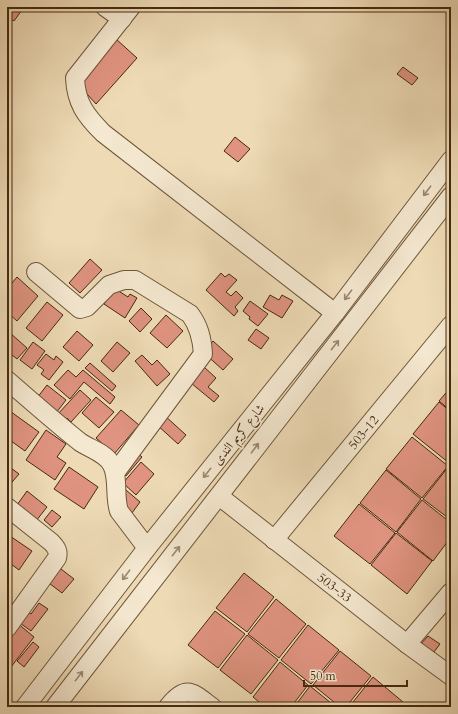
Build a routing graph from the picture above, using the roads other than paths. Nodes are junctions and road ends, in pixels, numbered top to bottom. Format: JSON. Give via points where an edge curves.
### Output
{"nodes":[{"id":1,"x":105,"y":7,"type":"edge"},
{"id":2,"x":126,"y":13,"type":"edge"},
{"id":3,"x":451,"y":160,"type":"edge"},
{"id":4,"x":451,"y":196,"type":"edge"},
{"id":5,"x":36,"y":272,"type":"dead end"},
{"id":6,"x":335,"y":312,"type":"junction"},
{"id":7,"x":451,"y":325,"type":"edge"},
{"id":8,"x":7,"y":380,"type":"edge"},
{"id":9,"x":273,"y":390,"type":"junction"},
{"id":10,"x":291,"y":401,"type":"junction"},
{"id":11,"x":115,"y":473,"type":"junction"},
{"id":12,"x":219,"y":496,"type":"junction"},
{"id":13,"x":7,"y":507,"type":"edge"},
{"id":14,"x":274,"y":540,"type":"junction"},
{"id":15,"x":147,"y":548,"type":"junction"},
{"id":16,"x":451,"y":592,"type":"edge"},
{"id":17,"x":7,"y":628,"type":"edge"},
{"id":18,"x":408,"y":644,"type":"junction"},
{"id":19,"x":451,"y":676,"type":"edge"},
{"id":20,"x":25,"y":707,"type":"edge"},
{"id":21,"x":55,"y":707,"type":"edge"},
{"id":22,"x":168,"y":707,"type":"edge"},
{"id":23,"x":212,"y":707,"type":"edge"}],
"edges":[{"from":1,"to":2,"type":"street"},
{"from":2,"to":6,"type":"street","via":[[75,78],[75,90],[89,120]]},
{"from":3,"to":6,"type":"street","name":"شارع كريم الندى","one_way":true},
{"from":10,"to":4,"type":"street","name":"شارع كريم الندى","one_way":true},
{"from":5,"to":11,"type":"street","via":[[80,309],[87,307],[109,285],[124,280],[135,280],[190,314],[201,333],[203,354]]},
{"from":6,"to":9,"type":"street","name":"شارع كريم الندى"},
{"from":7,"to":14,"type":"street","name":"503-12"},
{"from":8,"to":11,"type":"street","via":[[82,443],[105,457]]},
{"from":9,"to":10,"type":"street"},
{"from":9,"to":15,"type":"street","name":"شارع كريم الندى","one_way":true},
{"from":12,"to":10,"type":"street","name":"شارع كريم الندى","one_way":true},
{"from":11,"to":15,"type":"street","via":[[119,511]]},
{"from":12,"to":14,"type":"street","name":"503-33"},
{"from":21,"to":12,"type":"street","name":"شارع كريم الندى","one_way":true},
{"from":13,"to":17,"type":"street","via":[[51,542],[58,553]]},
{"from":14,"to":18,"type":"street","name":"503-33"},
{"from":15,"to":20,"type":"street","name":"شارع كريم الندى","one_way":true},
{"from":16,"to":18,"type":"street"},
{"from":18,"to":19,"type":"street","name":"503-33"},
{"from":22,"to":23,"type":"street","via":[[184,692],[193,693]]}]}
